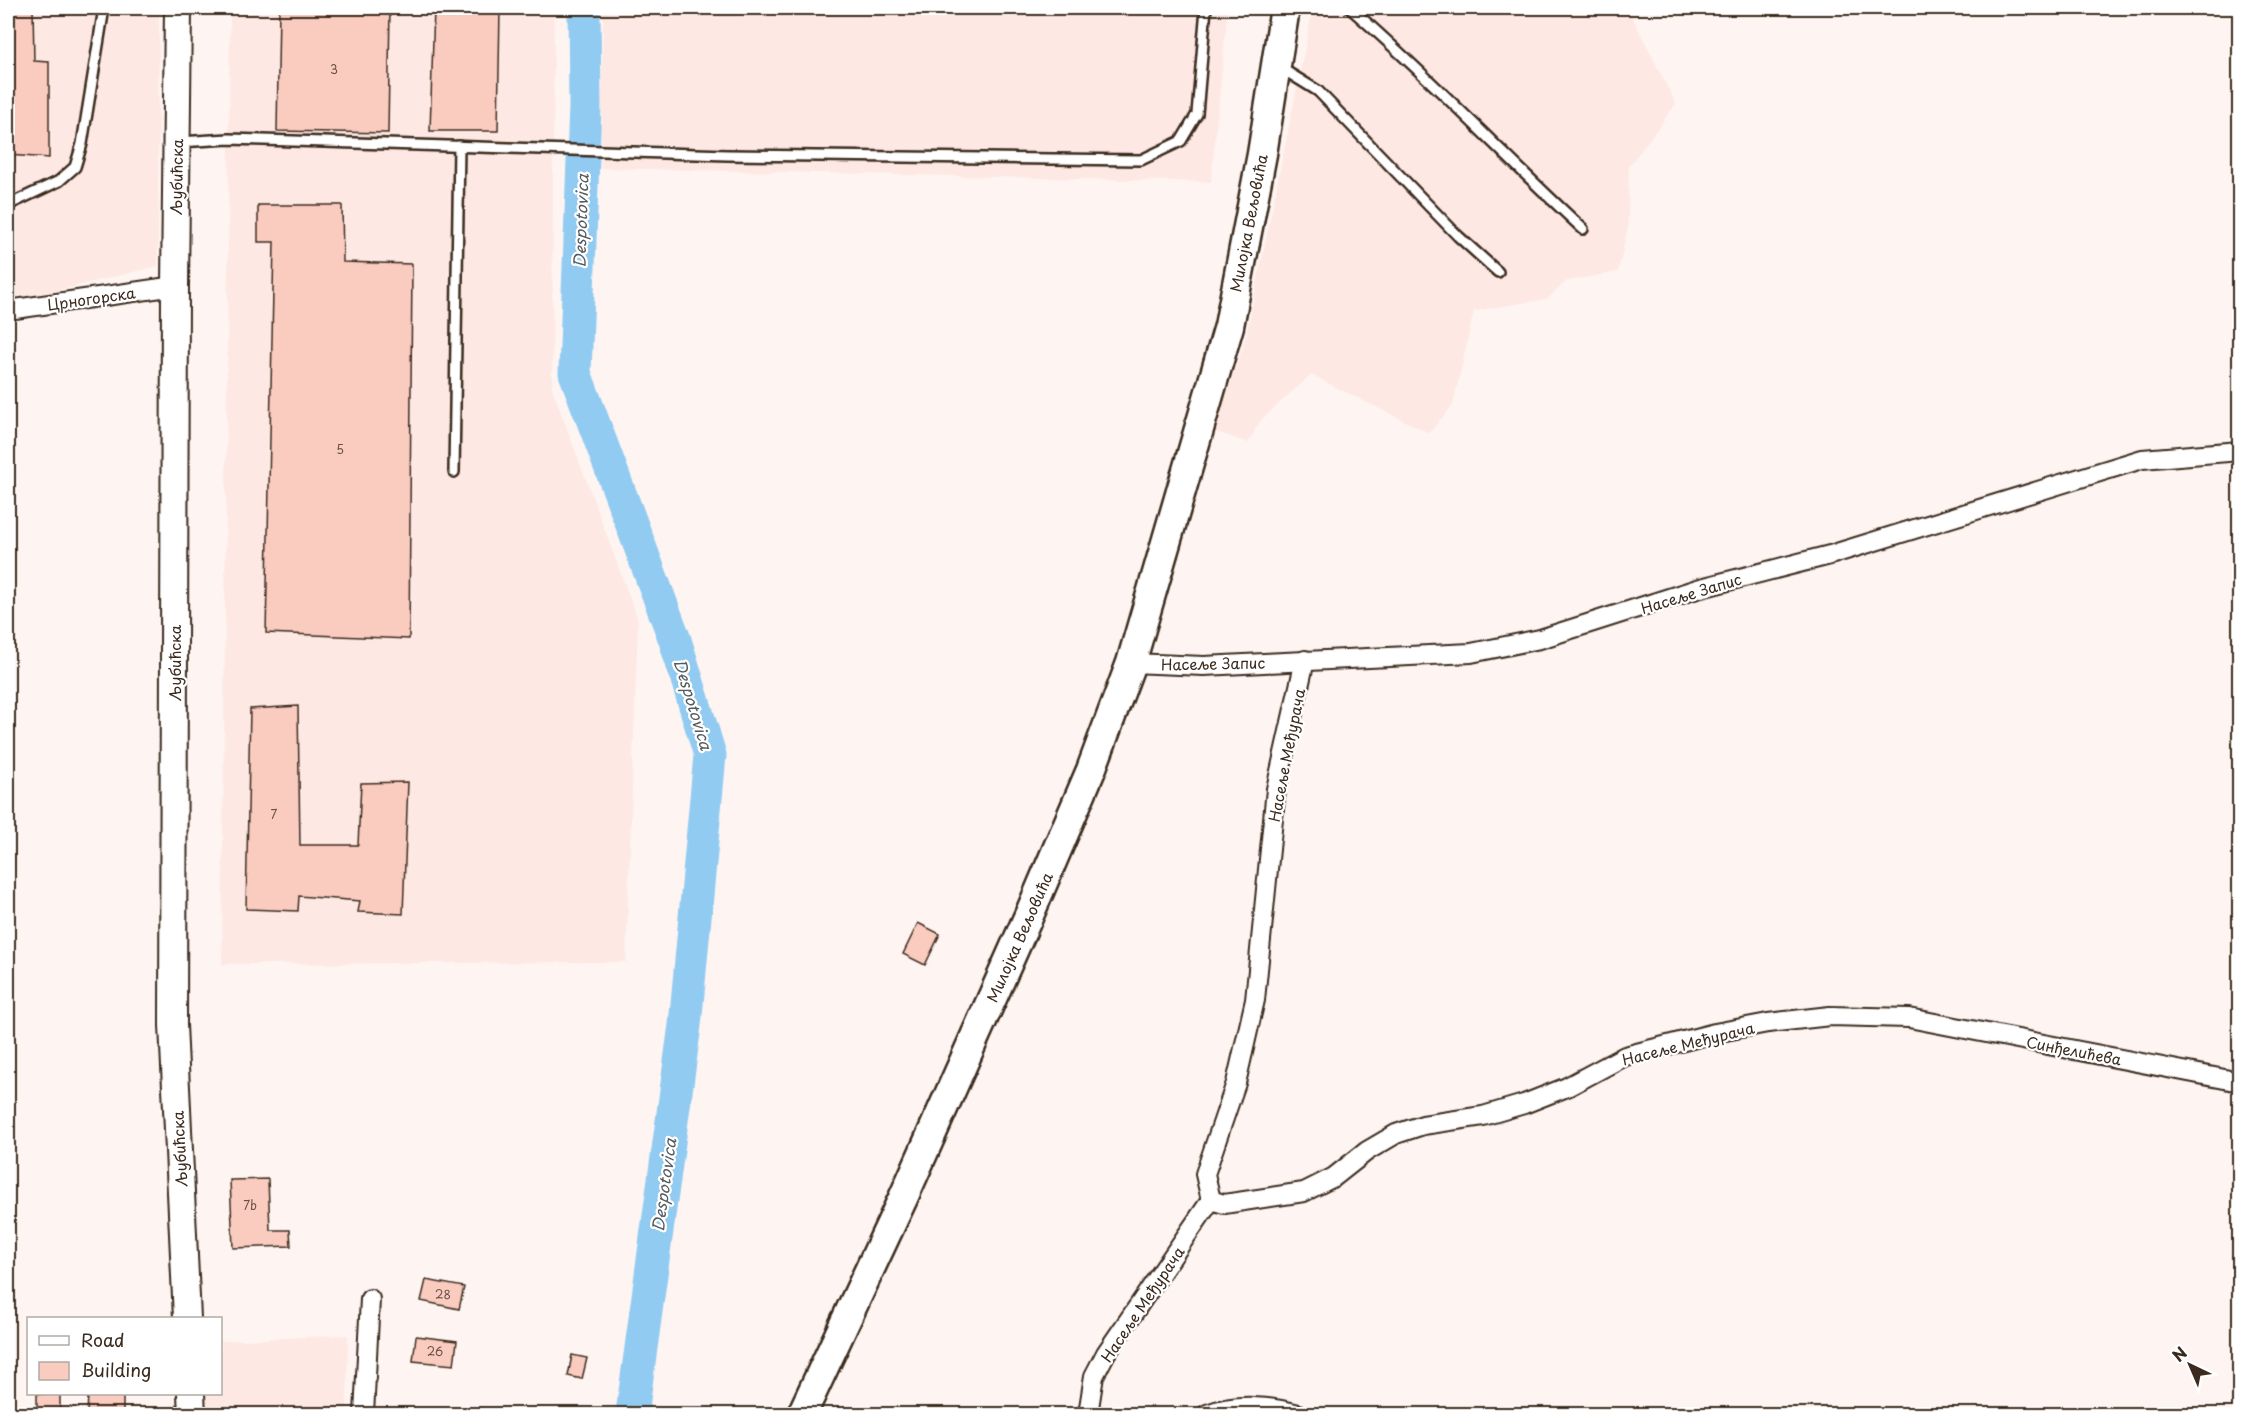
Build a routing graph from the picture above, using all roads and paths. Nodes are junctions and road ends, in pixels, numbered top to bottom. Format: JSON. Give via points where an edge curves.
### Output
{"nodes":[{"id":1,"x":104,"y":8,"type":"edge"},
{"id":2,"x":178,"y":8,"type":"edge"},
{"id":3,"x":1206,"y":8,"type":"edge"},
{"id":4,"x":1285,"y":8,"type":"edge"},
{"id":5,"x":1350,"y":8,"type":"edge"},
{"id":6,"x":1274,"y":64,"type":"junction"},
{"id":7,"x":176,"y":142,"type":"junction"},
{"id":8,"x":459,"y":146,"type":"junction"},
{"id":9,"x":8,"y":205,"type":"edge"},
{"id":10,"x":1583,"y":229,"type":"dead end"},
{"id":11,"x":1498,"y":272,"type":"dead end"},
{"id":12,"x":175,"y":286,"type":"junction"},
{"id":13,"x":8,"y":310,"type":"edge"},
{"id":14,"x":2240,"y":451,"type":"edge"},
{"id":15,"x":454,"y":472,"type":"dead end"},
{"id":16,"x":1305,"y":660,"type":"junction"},
{"id":17,"x":1131,"y":663,"type":"junction"},
{"id":18,"x":1909,"y":1018,"type":"joint"},
{"id":19,"x":2240,"y":1082,"type":"edge"},
{"id":20,"x":1211,"y":1200,"type":"junction"},
{"id":21,"x":370,"y":1299,"type":"dead end"},
{"id":22,"x":187,"y":1317,"type":"edge"},
{"id":23,"x":191,"y":1395,"type":"edge"},
{"id":24,"x":192,"y":1414,"type":"edge"},
{"id":25,"x":364,"y":1414,"type":"edge"},
{"id":26,"x":802,"y":1414,"type":"edge"},
{"id":27,"x":1088,"y":1414,"type":"edge"},
{"id":28,"x":1207,"y":1414,"type":"edge"},
{"id":29,"x":1299,"y":1414,"type":"edge"}],
"edges":[{"from":1,"to":9,"type":"lane","via":[[75,166],[59,181]]},
{"from":2,"to":7,"type":"street","name":"Љубићска"},
{"from":3,"to":8,"type":"lane","via":[[1197,114],[1181,141],[1141,160],[727,155]]},
{"from":4,"to":6,"type":"main road","name":"Милојка Вељовића"},
{"from":5,"to":10,"type":"lane","via":[[1401,51]]},
{"from":6,"to":11,"type":"lane","via":[[1318,91]]},
{"from":6,"to":17,"type":"main road","name":"Милојка Вељовића","via":[[1260,165],[1229,326]]},
{"from":7,"to":8,"type":"lane","via":[[229,139]]},
{"from":7,"to":12,"type":"street","name":"Љубићска"},
{"from":8,"to":15,"type":"lane"},
{"from":12,"to":13,"type":"street","name":"Црногорска"},
{"from":12,"to":22,"type":"street","name":"Љубићска","via":[[173,1025]]},
{"from":14,"to":16,"type":"street","name":"Насеље Запис","via":[[2142,459],[1540,639],[1471,653]]},
{"from":16,"to":17,"type":"street","name":"Насеље Запис","via":[[1204,666]]},
{"from":16,"to":20,"type":"street","name":"Насеље Међурача","via":[[1276,789],[1255,1000],[1236,1083],[1205,1174]]},
{"from":17,"to":26,"type":"main road","name":"Милојка Вељовића","via":[[1034,904]]},
{"from":18,"to":19,"type":"street","name":"Синђелићева"},
{"from":18,"to":20,"type":"street","name":"Насеље Међурача","via":[[1830,1016],[1768,1023],[1625,1056],[1567,1087],[1524,1104],[1396,1134],[1334,1177],[1304,1192],[1224,1204]]},
{"from":20,"to":27,"type":"street","name":"Насеље Међурача","via":[[1107,1353],[1094,1376]]},
{"from":21,"to":25,"type":"street"},
{"from":23,"to":24,"type":"street"},
{"from":28,"to":29,"type":"street","via":[[1222,1408],[1267,1407]]}]}
